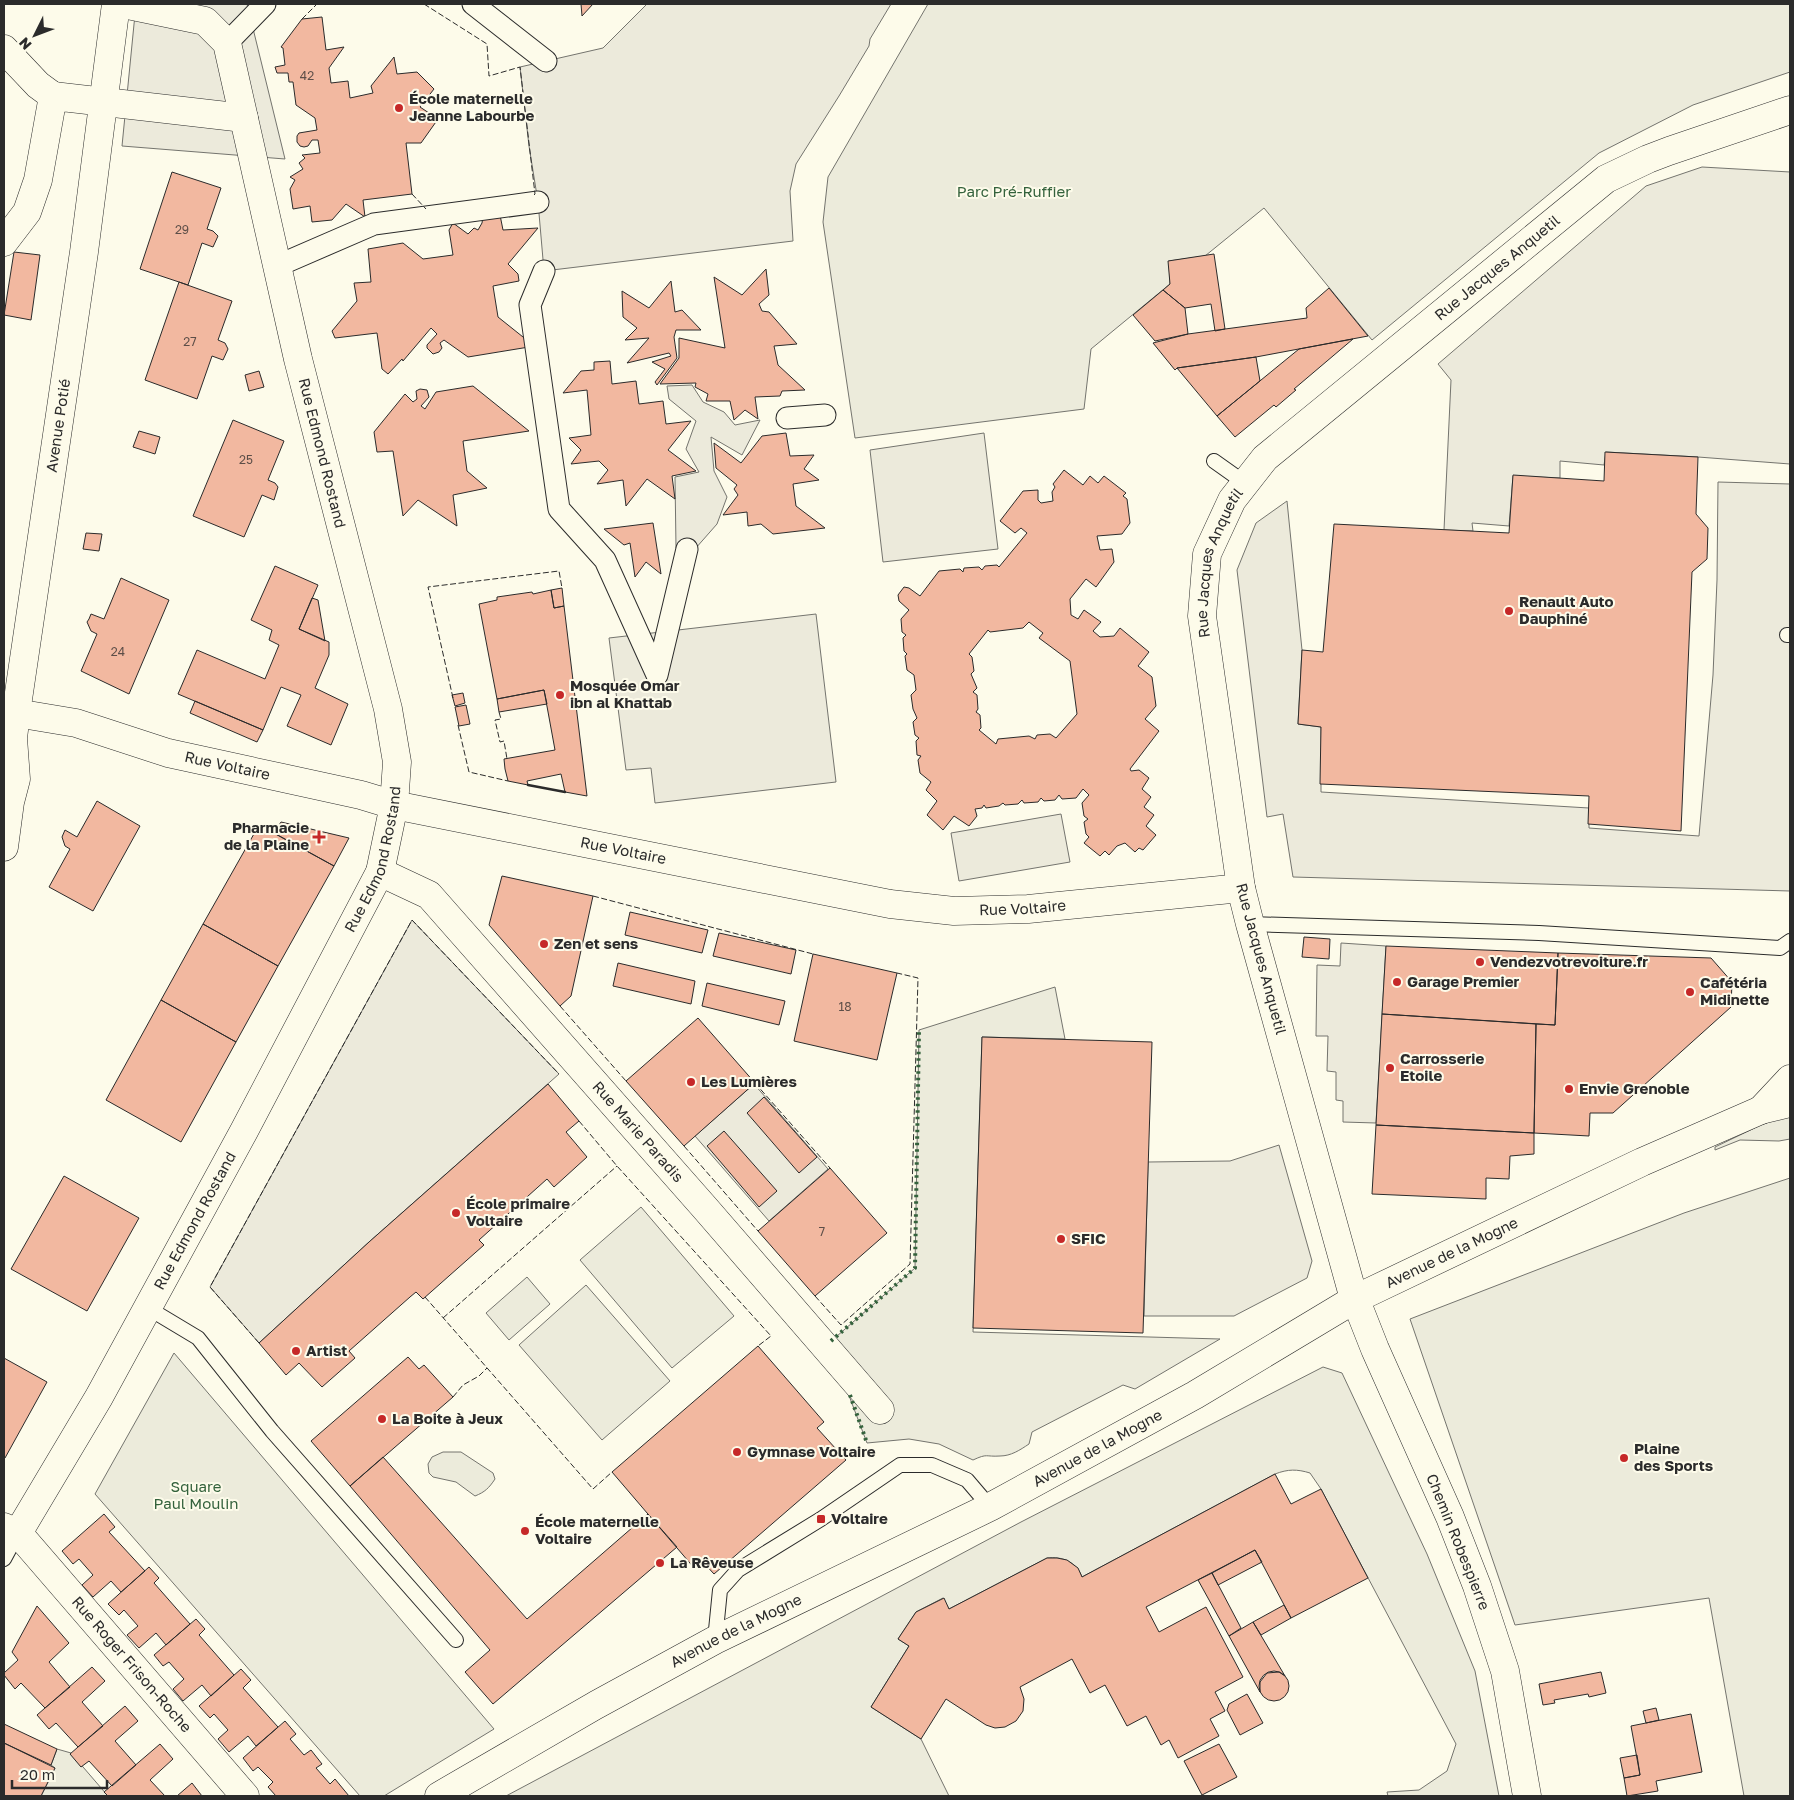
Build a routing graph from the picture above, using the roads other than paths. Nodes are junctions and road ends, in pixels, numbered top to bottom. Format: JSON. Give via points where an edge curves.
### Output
{"nodes":[{"id":1,"x":116,"y":4,"type":"edge"},
{"id":2,"x":123,"y":4,"type":"edge"},
{"id":3,"x":265,"y":4,"type":"edge"},
{"id":4,"x":476,"y":5,"type":"edge"},
{"id":5,"x":227,"y":43,"type":"junction"},
{"id":6,"x":4,"y":49,"type":"edge"},
{"id":7,"x":546,"y":61,"type":"dead end"},
{"id":8,"x":53,"y":96,"type":"junction"},
{"id":9,"x":104,"y":101,"type":"junction"},
{"id":10,"x":1790,"y":110,"type":"edge"},
{"id":11,"x":244,"y":118,"type":"junction"},
{"id":12,"x":538,"y":202,"type":"dead end"},
{"id":13,"x":4,"y":242,"type":"edge"},
{"id":14,"x":277,"y":266,"type":"junction"},
{"id":15,"x":544,"y":271,"type":"dead end"},
{"id":16,"x":825,"y":415,"type":"dead end"},
{"id":17,"x":787,"y":418,"type":"dead end"},
{"id":18,"x":1214,"y":461,"type":"dead end"},
{"id":19,"x":1245,"y":483,"type":"junction"},
{"id":20,"x":687,"y":549,"type":"dead end"},
{"id":21,"x":10,"y":711,"type":"edge"},
{"id":22,"x":394,"y":805,"type":"junction"},
{"id":23,"x":4,"y":847,"type":"edge"},
{"id":24,"x":380,"y":872,"type":"junction"},
{"id":25,"x":1241,"y":888,"type":"junction"},
{"id":26,"x":1250,"y":924,"type":"junction"},
{"id":27,"x":1790,"y":942,"type":"edge"},
{"id":28,"x":1790,"y":1079,"type":"edge"},
{"id":29,"x":1790,"y":1103,"type":"edge"},
{"id":30,"x":1760,"y":1110,"type":"junction"},
{"id":31,"x":1355,"y":1299,"type":"junction"},
{"id":32,"x":148,"y":1308,"type":"junction"},
{"id":33,"x":880,"y":1410,"type":"dead end"},
{"id":34,"x":990,"y":1507,"type":"junction"},
{"id":35,"x":11,"y":1530,"type":"edge"},
{"id":36,"x":4,"y":1559,"type":"edge"},
{"id":37,"x":456,"y":1640,"type":"dead end"},
{"id":38,"x":715,"y":1640,"type":"junction"},
{"id":39,"x":245,"y":1796,"type":"edge"},
{"id":40,"x":439,"y":1796,"type":"edge"},
{"id":41,"x":1527,"y":1796,"type":"edge"}],
"edges":[{"from":1,"to":9,"type":"street","name":"Avenue Potié"},
{"from":2,"to":5,"type":"street","via":[[206,21]]},
{"from":3,"to":5,"type":"street"},
{"from":4,"to":7,"type":"street"},
{"from":5,"to":11,"type":"street","name":"Rue Edmond Rostand"},
{"from":6,"to":8,"type":"street"},
{"from":8,"to":9,"type":"street"},
{"from":8,"to":13,"type":"street","via":[[38,180],[27,212]]},
{"from":9,"to":11,"type":"street"},
{"from":9,"to":21,"type":"street","name":"Avenue Potié","via":[[84,252]]},
{"from":10,"to":19,"type":"street","name":"Rue Jacques Anquetil","via":[[1669,151],[1606,179],[1265,458]]},
{"from":11,"to":14,"type":"street","name":"Rue Edmond Rostand"},
{"from":12,"to":14,"type":"street","via":[[374,224]]},
{"from":14,"to":22,"type":"street","name":"Rue Edmond Rostand","via":[[388,709],[397,762]]},
{"from":15,"to":20,"type":"street","via":[[530,305],[559,508],[605,560],[657,675]]},
{"from":16,"to":17,"type":"street"},
{"from":18,"to":19,"type":"lane"},
{"from":19,"to":25,"type":"street","name":"Rue Jacques Anquetil","via":[[1232,500],[1206,554],[1202,616]]},
{"from":21,"to":22,"type":"street","name":"Rue Voltaire","via":[[76,723],[168,753]]},
{"from":21,"to":23,"type":"street","name":"Avenue Potié","via":[[16,779]]},
{"from":22,"to":24,"type":"street","name":"Rue Edmond Rostand"},
{"from":22,"to":25,"type":"street","name":"Rue Voltaire","via":[[890,904],[954,911],[1028,909]]},
{"from":24,"to":32,"type":"street","name":"Rue Edmond Rostand"},
{"from":24,"to":33,"type":"street","name":"Rue Marie Paradis","via":[[429,895]]},
{"from":25,"to":26,"type":"street","name":"Rue Jacques Anquetil"},
{"from":26,"to":27,"type":"lane","via":[[1539,933],[1780,948]]},
{"from":26,"to":31,"type":"street","name":"Rue Jacques Anquetil"},
{"from":28,"to":30,"type":"street","name":"Avenue de la Mogne"},
{"from":29,"to":30,"type":"street","name":"Avenue de la Mogne"},
{"from":30,"to":31,"type":"street","name":"Avenue de la Mogne","via":[[1642,1162]]},
{"from":31,"to":34,"type":"street","name":"Avenue de la Mogne","via":[[1195,1394]]},
{"from":31,"to":41,"type":"street","name":"Chemin Robespierre","via":[[1477,1586],[1505,1671]]},
{"from":32,"to":35,"type":"street","name":"Rue Edmond Rostand","via":[[80,1432]]},
{"from":32,"to":37,"type":"lane","via":[[198,1338],[272,1431]]},
{"from":34,"to":38,"type":"street","name":"Avenue de la Mogne"},
{"from":34,"to":38,"type":"lane","via":[[967,1480],[932,1465],[900,1465],[822,1519],[738,1570],[720,1590]]},
{"from":35,"to":36,"type":"lane","name":"Rue Edmond Rostand"},
{"from":35,"to":39,"type":"street","name":"Rue Roger Frison-Roche"},
{"from":38,"to":40,"type":"street","name":"Avenue de la Mogne"}]}
